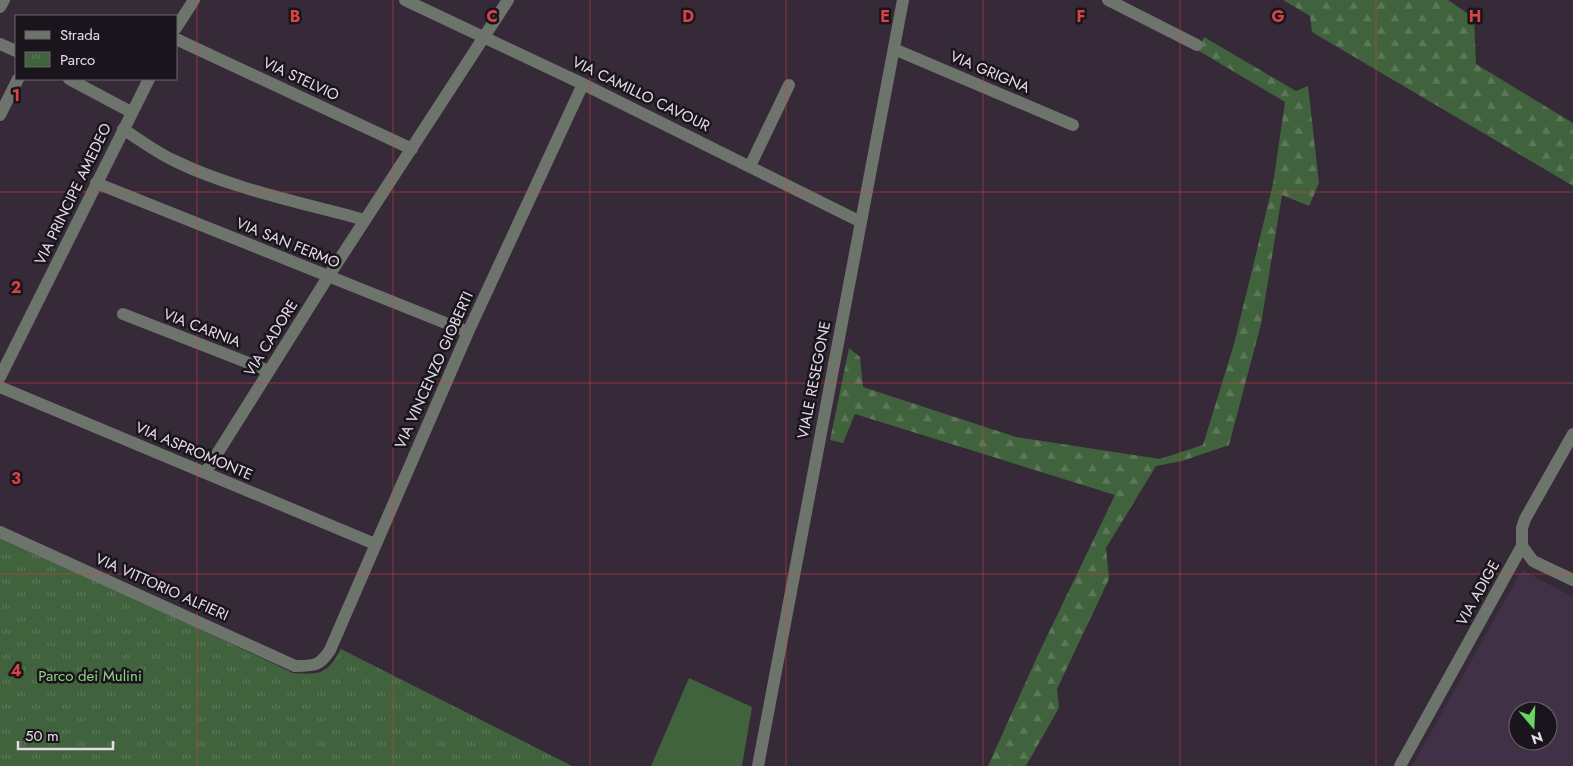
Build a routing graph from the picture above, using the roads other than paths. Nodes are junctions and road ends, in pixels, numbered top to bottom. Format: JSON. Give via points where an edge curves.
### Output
{"nodes":[{"id":1,"x":4,"y":0,"type":"edge"},
{"id":2,"x":194,"y":0,"type":"edge"},
{"id":3,"x":405,"y":0,"type":"edge"},
{"id":4,"x":508,"y":0,"type":"edge"},
{"id":5,"x":903,"y":0,"type":"edge"},
{"id":6,"x":1108,"y":0,"type":"edge"},
{"id":7,"x":0,"y":7,"type":"edge"},
{"id":8,"x":178,"y":25,"type":"edge"},
{"id":9,"x":0,"y":34,"type":"edge"},
{"id":10,"x":483,"y":36,"type":"junction"},
{"id":11,"x":178,"y":40,"type":"edge"},
{"id":12,"x":1196,"y":45,"type":"dead end"},
{"id":13,"x":9,"y":47,"type":"edge"},
{"id":14,"x":894,"y":49,"type":"junction"},
{"id":15,"x":18,"y":80,"type":"edge"},
{"id":16,"x":71,"y":80,"type":"edge"},
{"id":17,"x":148,"y":80,"type":"edge"},
{"id":18,"x":583,"y":84,"type":"junction"},
{"id":19,"x":789,"y":85,"type":"dead end"},
{"id":20,"x":131,"y":112,"type":"junction"},
{"id":21,"x":0,"y":115,"type":"edge"},
{"id":22,"x":1073,"y":125,"type":"dead end"},
{"id":23,"x":123,"y":129,"type":"junction"},
{"id":24,"x":412,"y":149,"type":"junction"},
{"id":25,"x":750,"y":166,"type":"junction"},
{"id":26,"x":96,"y":183,"type":"junction"},
{"id":27,"x":365,"y":220,"type":"junction"},
{"id":28,"x":860,"y":222,"type":"junction"},
{"id":29,"x":328,"y":277,"type":"junction"},
{"id":30,"x":123,"y":314,"type":"dead end"},
{"id":31,"x":468,"y":332,"type":"junction"},
{"id":32,"x":269,"y":371,"type":"junction"},
{"id":33,"x":0,"y":378,"type":"edge"},
{"id":34,"x":0,"y":387,"type":"edge"},
{"id":35,"x":1573,"y":434,"type":"edge"},
{"id":36,"x":205,"y":473,"type":"junction"},
{"id":37,"x":0,"y":532,"type":"edge"},
{"id":38,"x":375,"y":544,"type":"junction"},
{"id":39,"x":1522,"y":546,"type":"junction"},
{"id":40,"x":1573,"y":580,"type":"edge"},
{"id":41,"x":313,"y":666,"type":"joint"},
{"id":42,"x":758,"y":766,"type":"edge"},
{"id":43,"x":1400,"y":766,"type":"edge"}],
"edges":[{"from":1,"to":7,"type":"street"},
{"from":2,"to":8,"type":"street"},
{"from":3,"to":10,"type":"street","name":"VIA CAMILLO CAVOUR"},
{"from":4,"to":10,"type":"street","name":"VIA CADORE"},
{"from":5,"to":14,"type":"street","name":"VIALE RESEGONE"},
{"from":6,"to":12,"type":"street"},
{"from":9,"to":13,"type":"street"},
{"from":10,"to":18,"type":"street","name":"VIA CAMILLO CAVOUR"},
{"from":10,"to":24,"type":"street","name":"VIA CADORE"},
{"from":11,"to":24,"type":"street","name":"VIA STELVIO"},
{"from":14,"to":22,"type":"street","name":"VIA GRIGNA"},
{"from":14,"to":28,"type":"street","name":"VIALE RESEGONE"},
{"from":15,"to":21,"type":"street"},
{"from":16,"to":20,"type":"street"},
{"from":17,"to":20,"type":"street","name":"VIA PRINCIPE AMEDEO"},
{"from":18,"to":25,"type":"street","name":"VIA CAMILLO CAVOUR"},
{"from":18,"to":31,"type":"street","name":"VIA VINCENZO GIOBERTI"},
{"from":19,"to":25,"type":"street"},
{"from":20,"to":23,"type":"street","name":"VIA PRINCIPE AMEDEO"},
{"from":23,"to":26,"type":"street","name":"VIA PRINCIPE AMEDEO"},
{"from":23,"to":27,"type":"street","via":[[173,161],[193,169],[238,185]]},
{"from":24,"to":27,"type":"street","name":"VIA CADORE"},
{"from":25,"to":28,"type":"street","name":"VIA CAMILLO CAVOUR"},
{"from":26,"to":29,"type":"street","name":"VIA SAN FERMO"},
{"from":26,"to":33,"type":"street","name":"VIA PRINCIPE AMEDEO"},
{"from":27,"to":29,"type":"street","name":"VIA CADORE"},
{"from":28,"to":42,"type":"street","name":"VIALE RESEGONE"},
{"from":29,"to":31,"type":"street","name":"VIA SAN FERMO"},
{"from":29,"to":32,"type":"street","name":"VIA CADORE"},
{"from":30,"to":32,"type":"street","name":"VIA CARNIA"},
{"from":31,"to":38,"type":"street","name":"VIA VINCENZO GIOBERTI"},
{"from":32,"to":36,"type":"street","name":"VIA CADORE"},
{"from":34,"to":36,"type":"street","name":"VIA ASPROMONTE"},
{"from":35,"to":39,"type":"street","name":"VIA ADIGE","via":[[1525,519]]},
{"from":36,"to":38,"type":"street","name":"VIA ASPROMONTE"},
{"from":37,"to":41,"type":"street","name":"VIA VITTORIO ALFIERI","via":[[295,666]]},
{"from":38,"to":41,"type":"street","name":"VIA VINCENZO GIOBERTI","via":[[330,650],[324,660]]},
{"from":39,"to":40,"type":"street","via":[[1533,561]]},
{"from":39,"to":43,"type":"street","name":"VIA ADIGE"}]}
